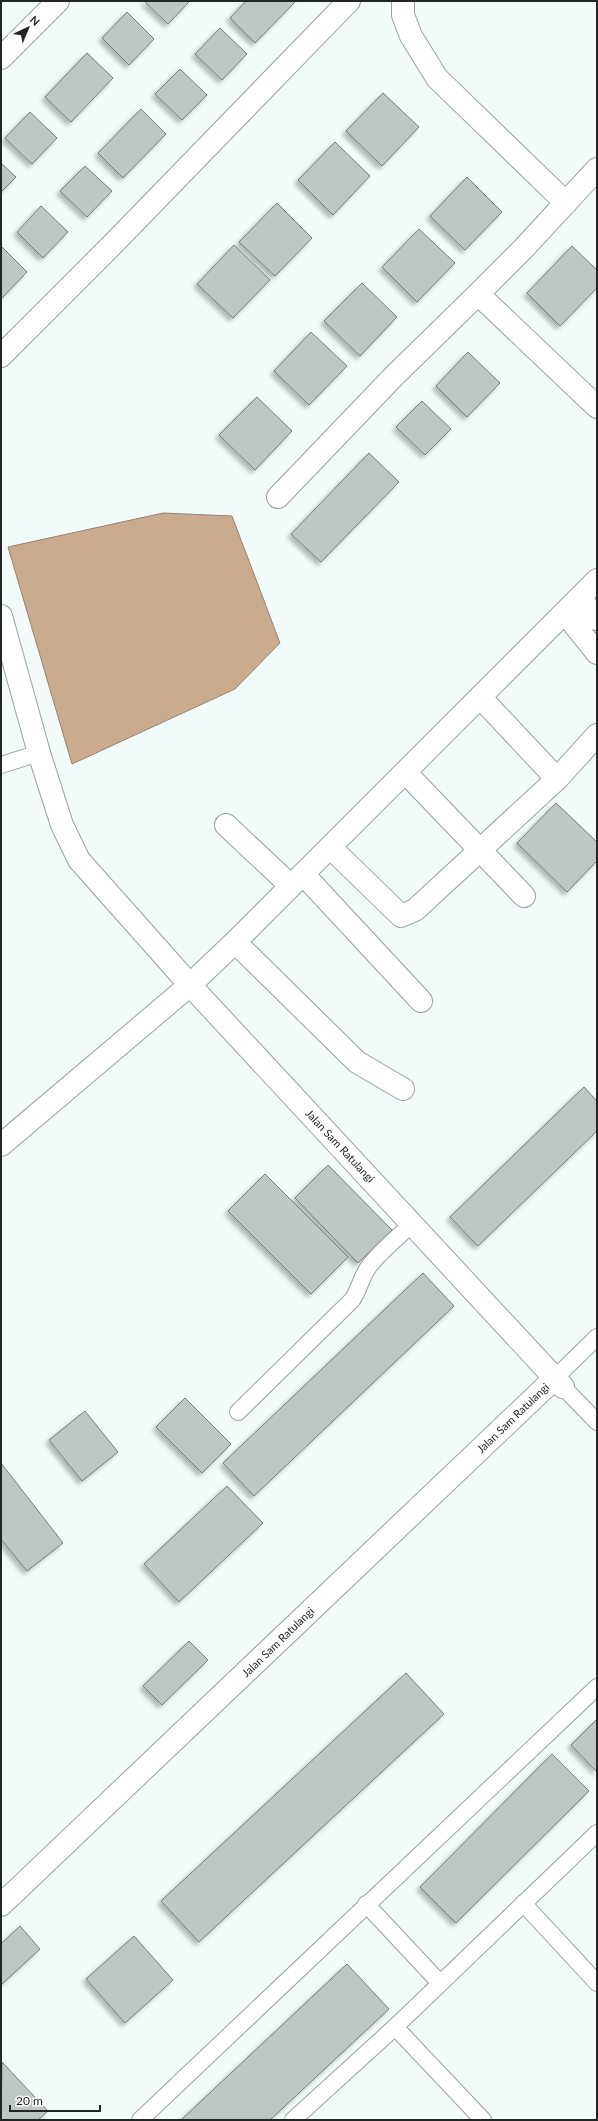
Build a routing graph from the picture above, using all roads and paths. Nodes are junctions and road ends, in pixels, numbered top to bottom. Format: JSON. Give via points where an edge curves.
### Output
{"nodes":[{"id":1,"x":58,"y":1,"type":"edge"},
{"id":2,"x":349,"y":1,"type":"edge"},
{"id":3,"x":404,"y":1,"type":"edge"},
{"id":4,"x":1,"y":58,"type":"edge"},
{"id":5,"x":597,"y":169,"type":"edge"},
{"id":6,"x":566,"y":203,"type":"junction"},
{"id":7,"x":478,"y":294,"type":"junction"},
{"id":8,"x":1,"y":356,"type":"edge"},
{"id":9,"x":597,"y":407,"type":"edge"},
{"id":10,"x":278,"y":497,"type":"dead end"},
{"id":11,"x":597,"y":580,"type":"edge"},
{"id":12,"x":580,"y":598,"type":"junction"},
{"id":13,"x":564,"y":613,"type":"junction"},
{"id":14,"x":1,"y":616,"type":"edge"},
{"id":15,"x":597,"y":618,"type":"edge"},
{"id":16,"x":597,"y":653,"type":"edge"},
{"id":17,"x":480,"y":697,"type":"junction"},
{"id":18,"x":597,"y":734,"type":"edge"},
{"id":19,"x":39,"y":753,"type":"junction"},
{"id":20,"x":1,"y":765,"type":"edge"},
{"id":21,"x":405,"y":772,"type":"junction"},
{"id":22,"x":557,"y":779,"type":"junction"},
{"id":23,"x":226,"y":825,"type":"dead end"},
{"id":24,"x":331,"y":848,"type":"junction"},
{"id":25,"x":479,"y":850,"type":"junction"},
{"id":26,"x":297,"y":880,"type":"junction"},
{"id":27,"x":524,"y":896,"type":"dead end"},
{"id":28,"x":235,"y":942,"type":"junction"},
{"id":29,"x":190,"y":985,"type":"junction"},
{"id":30,"x":421,"y":1001,"type":"dead end"},
{"id":31,"x":403,"y":1090,"type":"dead end"},
{"id":32,"x":1,"y":1145,"type":"edge"},
{"id":33,"x":412,"y":1224,"type":"junction"},
{"id":34,"x":597,"y":1337,"type":"edge"},
{"id":35,"x":559,"y":1383,"type":"junction"},
{"id":36,"x":238,"y":1412,"type":"dead end"},
{"id":37,"x":597,"y":1422,"type":"edge"},
{"id":38,"x":597,"y":1687,"type":"edge"},
{"id":39,"x":597,"y":1834,"type":"edge"},
{"id":40,"x":523,"y":1903,"type":"junction"},
{"id":41,"x":366,"y":1904,"type":"junction"},
{"id":42,"x":1,"y":1905,"type":"edge"},
{"id":43,"x":440,"y":1983,"type":"junction"},
{"id":44,"x":597,"y":1983,"type":"edge"},
{"id":45,"x":395,"y":2027,"type":"junction"},
{"id":46,"x":140,"y":2120,"type":"edge"},
{"id":47,"x":293,"y":2120,"type":"edge"},
{"id":48,"x":483,"y":2120,"type":"edge"}],
"edges":[{"from":1,"to":4,"type":"street"},
{"from":2,"to":8,"type":"street"},
{"from":3,"to":6,"type":"street","via":[[403,15],[411,36],[437,78]]},
{"from":5,"to":6,"type":"street"},
{"from":6,"to":7,"type":"street"},
{"from":7,"to":9,"type":"street"},
{"from":7,"to":10,"type":"street"},
{"from":11,"to":12,"type":"street"},
{"from":12,"to":13,"type":"street"},
{"from":12,"to":15,"type":"street"},
{"from":13,"to":16,"type":"street"},
{"from":13,"to":17,"type":"street"},
{"from":14,"to":19,"type":"street","name":"Jalan Sam Ratulangi"},
{"from":17,"to":21,"type":"street"},
{"from":17,"to":22,"type":"street"},
{"from":18,"to":22,"type":"street"},
{"from":19,"to":20,"type":"lane"},
{"from":19,"to":29,"type":"street","name":"Jalan Sam Ratulangi","via":[[62,825],[79,860]]},
{"from":21,"to":24,"type":"street"},
{"from":21,"to":25,"type":"street"},
{"from":22,"to":25,"type":"street"},
{"from":23,"to":26,"type":"street"},
{"from":24,"to":25,"type":"street","via":[[401,916],[415,910]]},
{"from":24,"to":26,"type":"street"},
{"from":25,"to":27,"type":"street"},
{"from":26,"to":28,"type":"street"},
{"from":26,"to":30,"type":"street"},
{"from":28,"to":29,"type":"street"},
{"from":28,"to":31,"type":"street","via":[[357,1062]]},
{"from":29,"to":32,"type":"street"},
{"from":29,"to":33,"type":"street","name":"Jalan Sam Ratulangi"},
{"from":33,"to":35,"type":"street","name":"Jalan Sam Ratulangi"},
{"from":33,"to":36,"type":"lane","via":[[370,1265],[360,1280],[358,1292],[352,1300]]},
{"from":34,"to":35,"type":"lane"},
{"from":35,"to":37,"type":"lane"},
{"from":35,"to":42,"type":"street","name":"Jalan Sam Ratulangi"},
{"from":38,"to":41,"type":"lane"},
{"from":39,"to":40,"type":"lane"},
{"from":40,"to":43,"type":"lane"},
{"from":40,"to":44,"type":"lane"},
{"from":41,"to":43,"type":"lane"},
{"from":41,"to":46,"type":"lane"},
{"from":43,"to":45,"type":"lane"},
{"from":45,"to":47,"type":"lane"},
{"from":45,"to":48,"type":"lane"}]}
